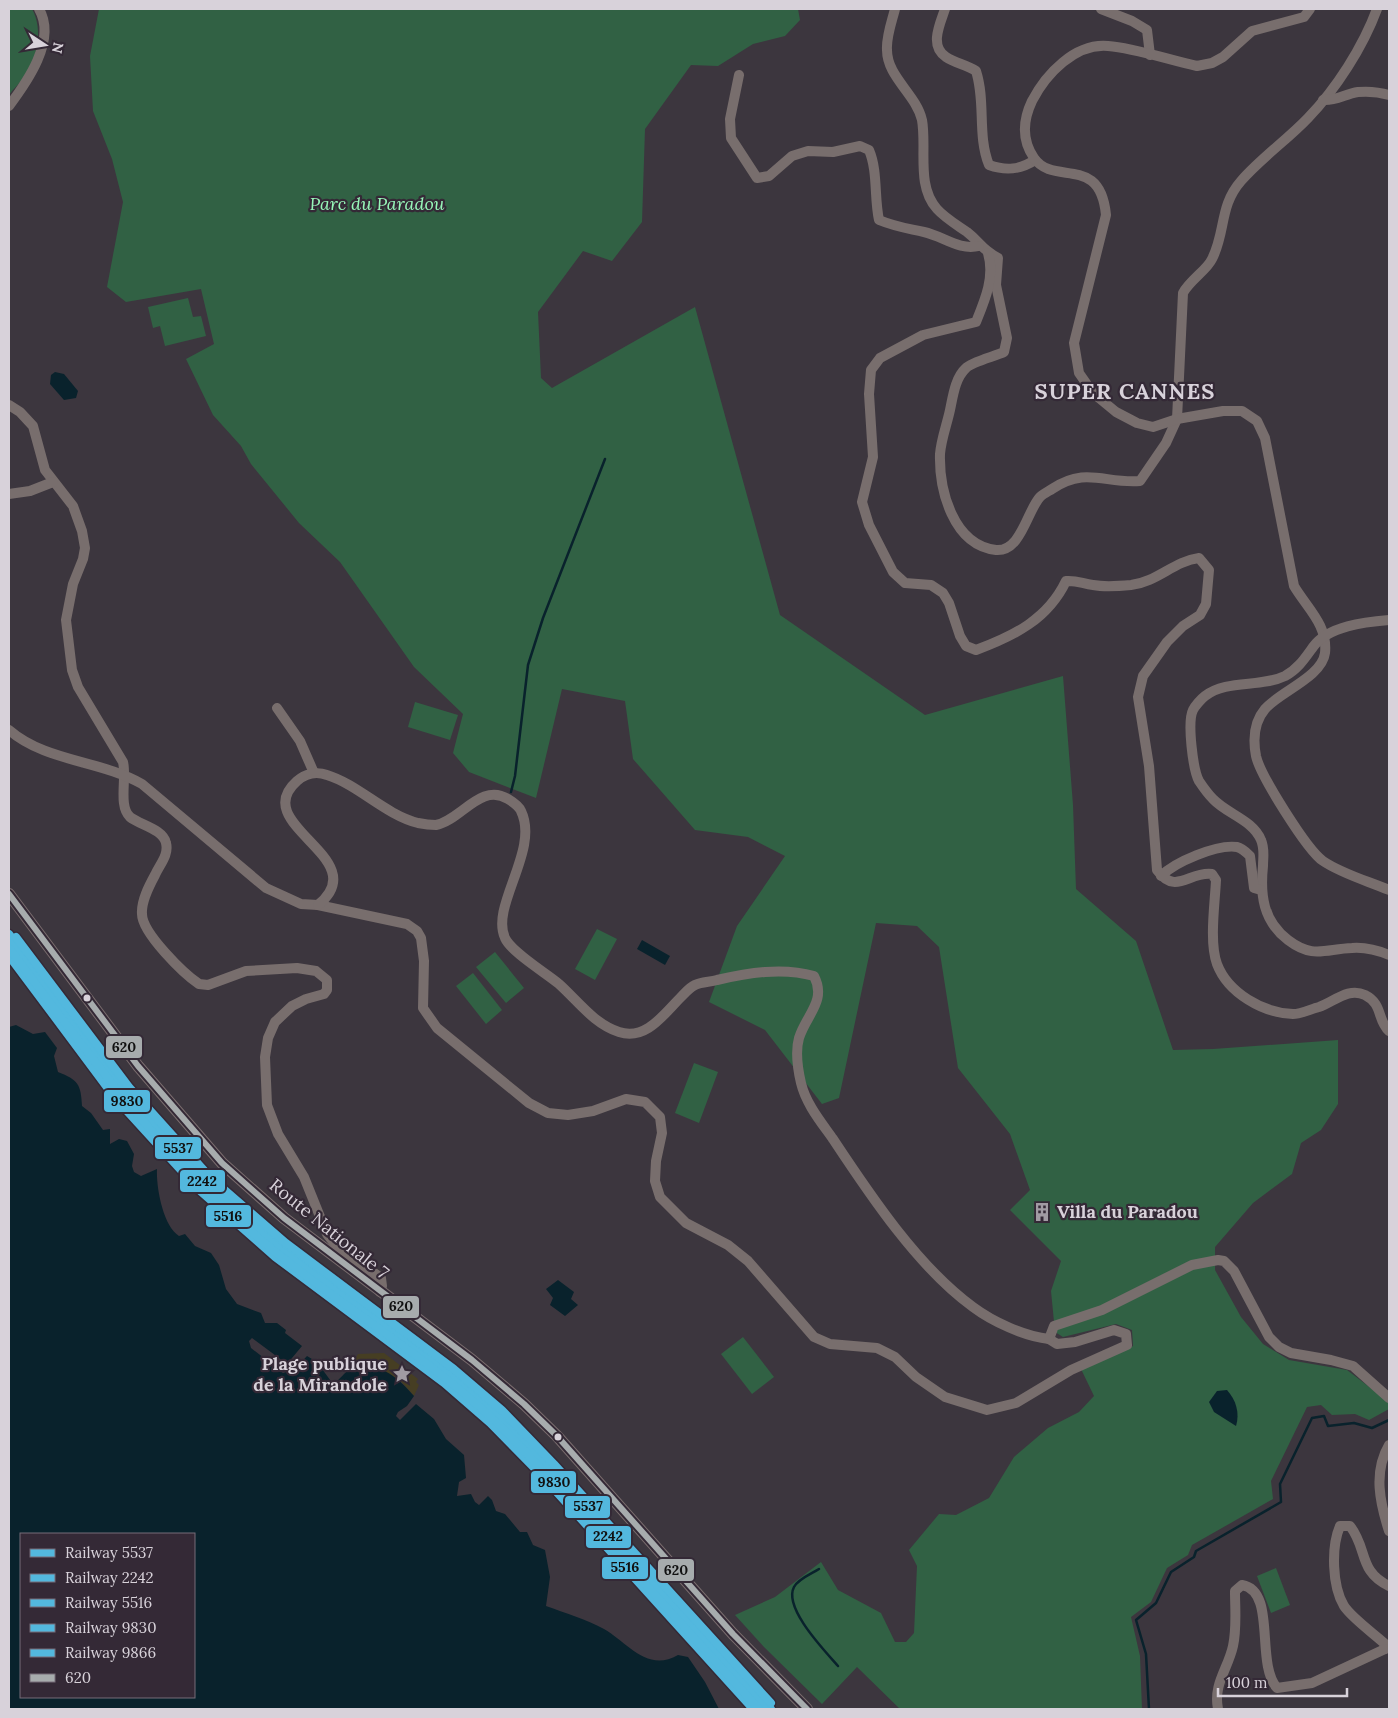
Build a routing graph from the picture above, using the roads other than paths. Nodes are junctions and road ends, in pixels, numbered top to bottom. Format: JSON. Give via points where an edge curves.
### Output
{"nodes":[{"id":1,"x":39,"y":9,"type":"edge"},
{"id":2,"x":895,"y":9,"type":"edge"},
{"id":3,"x":945,"y":9,"type":"edge"},
{"id":4,"x":1101,"y":9,"type":"edge"},
{"id":5,"x":1310,"y":9,"type":"edge"},
{"id":6,"x":1377,"y":9,"type":"edge"},
{"id":7,"x":1150,"y":55,"type":"junction"},
{"id":8,"x":739,"y":75,"type":"dead end"},
{"id":9,"x":1389,"y":95,"type":"edge"},
{"id":10,"x":1323,"y":100,"type":"junction"},
{"id":11,"x":9,"y":106,"type":"edge"},
{"id":12,"x":1035,"y":160,"type":"junction"},
{"id":13,"x":979,"y":246,"type":"junction"},
{"id":14,"x":988,"y":253,"type":"junction"},
{"id":15,"x":9,"y":405,"type":"edge"},
{"id":16,"x":1177,"y":419,"type":"junction"},
{"id":17,"x":53,"y":482,"type":"junction"},
{"id":18,"x":9,"y":494,"type":"edge"},
{"id":19,"x":1389,"y":620,"type":"edge"},
{"id":20,"x":1325,"y":635,"type":"junction"},
{"id":21,"x":277,"y":708,"type":"dead end"},
{"id":22,"x":9,"y":730,"type":"edge"},
{"id":23,"x":314,"y":773,"type":"junction"},
{"id":24,"x":126,"y":775,"type":"junction"},
{"id":25,"x":1161,"y":876,"type":"junction"},
{"id":26,"x":1261,"y":890,"type":"junction"},
{"id":27,"x":1389,"y":890,"type":"edge"},
{"id":28,"x":9,"y":894,"type":"edge"},
{"id":29,"x":318,"y":904,"type":"junction"},
{"id":30,"x":9,"y":907,"type":"edge"},
{"id":31,"x":1389,"y":955,"type":"edge"},
{"id":32,"x":1389,"y":1032,"type":"edge"},
{"id":33,"x":380,"y":1292,"type":"junction"},
{"id":34,"x":1049,"y":1339,"type":"junction"},
{"id":35,"x":1389,"y":1398,"type":"edge"},
{"id":36,"x":1389,"y":1446,"type":"edge"},
{"id":37,"x":1389,"y":1532,"type":"edge"},
{"id":38,"x":1389,"y":1586,"type":"edge"},
{"id":39,"x":1387,"y":1650,"type":"edge"},
{"id":40,"x":799,"y":1709,"type":"edge"},
{"id":41,"x":807,"y":1709,"type":"edge"},
{"id":42,"x":1218,"y":1709,"type":"edge"}],
"edges":[{"from":1,"to":11,"type":"street","via":[[44,36],[40,56],[29,79]]},
{"from":2,"to":13,"type":"street","via":[[886,50],[891,67],[916,103],[922,121],[925,176],[930,198],[937,209],[975,238]]},
{"from":3,"to":12,"type":"street","via":[[936,36],[938,47],[946,57],[976,70],[981,86],[983,150],[989,165],[1003,170],[1025,167]]},
{"from":4,"to":7,"type":"street","via":[[1147,30]]},
{"from":5,"to":7,"type":"street","via":[[1304,17],[1252,31],[1212,63],[1197,66]]},
{"from":6,"to":10,"type":"street","via":[[1357,50]]},
{"from":7,"to":12,"type":"street","via":[[1108,46],[1084,49],[1040,84],[1025,114],[1024,141]]},
{"from":8,"to":13,"type":"street","via":[[730,119],[731,138],[757,178],[769,176],[792,156],[860,146],[870,150],[874,160],[879,220],[961,246]]},
{"from":9,"to":10,"type":"street","via":[[1376,91],[1357,92],[1331,101]]},
{"from":10,"to":16,"type":"street","via":[[1309,118],[1241,181],[1226,202],[1212,260],[1190,281],[1183,293]]},
{"from":12,"to":16,"type":"street","via":[[1051,169],[1082,176],[1097,185],[1104,199],[1106,215],[1074,343],[1079,373],[1093,394],[1137,423],[1153,427]]},
{"from":13,"to":14,"type":"street"},
{"from":14,"to":16,"type":"street","via":[[998,258],[996,285],[1007,338],[1004,352],[966,367],[956,382],[940,453],[949,511],[956,525],[981,546],[998,550],[1014,544],[1040,497],[1065,480],[1081,476],[1140,481],[1166,444]]},
{"from":14,"to":25,"type":"street","via":[[992,265],[990,284],[976,322],[923,336],[880,358],[871,370],[869,394],[873,457],[862,502],[893,572],[905,583],[931,585],[943,593],[960,636],[966,646],[976,650],[998,642],[1044,616],[1066,581],[1075,580],[1093,586],[1131,585],[1150,581],[1188,559],[1199,558],[1209,570],[1206,604],[1200,615],[1167,642],[1143,676],[1138,697],[1149,766],[1156,870]]},
{"from":15,"to":17,"type":"street","via":[[33,426],[45,470]]},
{"from":16,"to":20,"type":"street","via":[[1223,410],[1242,411],[1256,421],[1265,438],[1294,586],[1320,622]]},
{"from":17,"to":18,"type":"street"},
{"from":17,"to":24,"type":"street","via":[[73,506],[85,548],[67,605],[66,636],[72,670],[78,686],[123,762]]},
{"from":19,"to":20,"type":"street"},
{"from":20,"to":26,"type":"street","via":[[1297,668],[1285,676],[1254,684],[1222,687],[1205,696],[1192,711],[1190,733],[1198,780],[1213,799],[1252,827],[1261,839],[1264,850]]},
{"from":20,"to":27,"type":"street","via":[[1325,655],[1316,670],[1265,709],[1256,724],[1256,758],[1314,854],[1334,867]]},
{"from":21,"to":23,"type":"street","via":[[300,741]]},
{"from":22,"to":24,"type":"street","via":[[32,746]]},
{"from":23,"to":29,"type":"street","via":[[296,782],[288,792],[286,805],[290,819],[331,864],[333,882],[329,894]]},
{"from":23,"to":34,"type":"street","via":[[326,774],[420,824],[436,824],[478,799],[495,794],[514,802],[521,810],[525,825],[524,845],[505,909],[504,937],[512,948],[543,970],[592,1017],[619,1032],[636,1034],[650,1029],[693,986],[740,974],[798,971],[814,976],[820,986],[819,998],[799,1039],[797,1060],[801,1085],[812,1109],[869,1194],[922,1259],[956,1293],[985,1316]]},
{"from":24,"to":29,"type":"street","via":[[142,784],[266,888],[301,904]]},
{"from":24,"to":33,"type":"street","via":[[123,799],[129,816],[166,840],[167,850],[145,894],[142,915],[148,932],[193,980],[208,985],[246,971],[297,968],[316,970],[327,980],[324,994],[306,998],[275,1022],[265,1057],[267,1105],[278,1134],[304,1177],[327,1234],[336,1245],[381,1278]]},
{"from":25,"to":26,"type":"street","via":[[1177,862],[1219,847],[1240,847],[1250,856],[1254,888]]},
{"from":25,"to":32,"type":"street","via":[[1172,882],[1185,882],[1204,873],[1212,874],[1216,880],[1214,945],[1217,964],[1230,984],[1248,1000],[1271,1011],[1295,1014],[1321,1006],[1348,992],[1364,994],[1378,1004]]},
{"from":26,"to":31,"type":"street","via":[[1263,905],[1271,922],[1286,939],[1304,951],[1325,953],[1352,948],[1374,949]]},
{"from":28,"to":33,"type":"main road","name":"Route Nationale 7","via":[[138,1066],[222,1163],[284,1218]]},
{"from":29,"to":34,"type":"street","via":[[408,924],[417,930],[424,960],[423,1008],[437,1028],[529,1103],[548,1113],[568,1115],[593,1111],[626,1099],[644,1102],[660,1117],[662,1133],[655,1181],[660,1197],[686,1223],[728,1245],[748,1261],[814,1337],[830,1344],[877,1348],[895,1357],[916,1378],[945,1397],[987,1410],[1016,1403],[1071,1370],[1127,1345],[1126,1334],[1114,1330],[1075,1342],[1057,1344]]},
{"from":30,"to":40,"type":"main road","via":[[112,1042],[219,1167],[280,1222],[484,1376],[521,1408],[754,1664]]},
{"from":33,"to":41,"type":"main road","name":"Route Nationale 7","via":[[472,1360],[524,1404],[723,1623]]},
{"from":34,"to":35,"type":"street","via":[[1054,1326],[1102,1310],[1192,1265],[1224,1261],[1234,1271],[1269,1337],[1279,1347],[1291,1353],[1353,1366]]},
{"from":36,"to":37,"type":"street","via":[[1379,1474],[1379,1493]]},
{"from":38,"to":39,"type":"street","via":[[1369,1572],[1356,1533],[1350,1526],[1340,1526],[1336,1536],[1338,1593],[1345,1607],[1384,1643]]},
{"from":39,"to":42,"type":"street","via":[[1312,1683],[1277,1688],[1267,1668],[1258,1594],[1251,1587],[1242,1586],[1235,1591],[1236,1630],[1216,1692]]}]}
